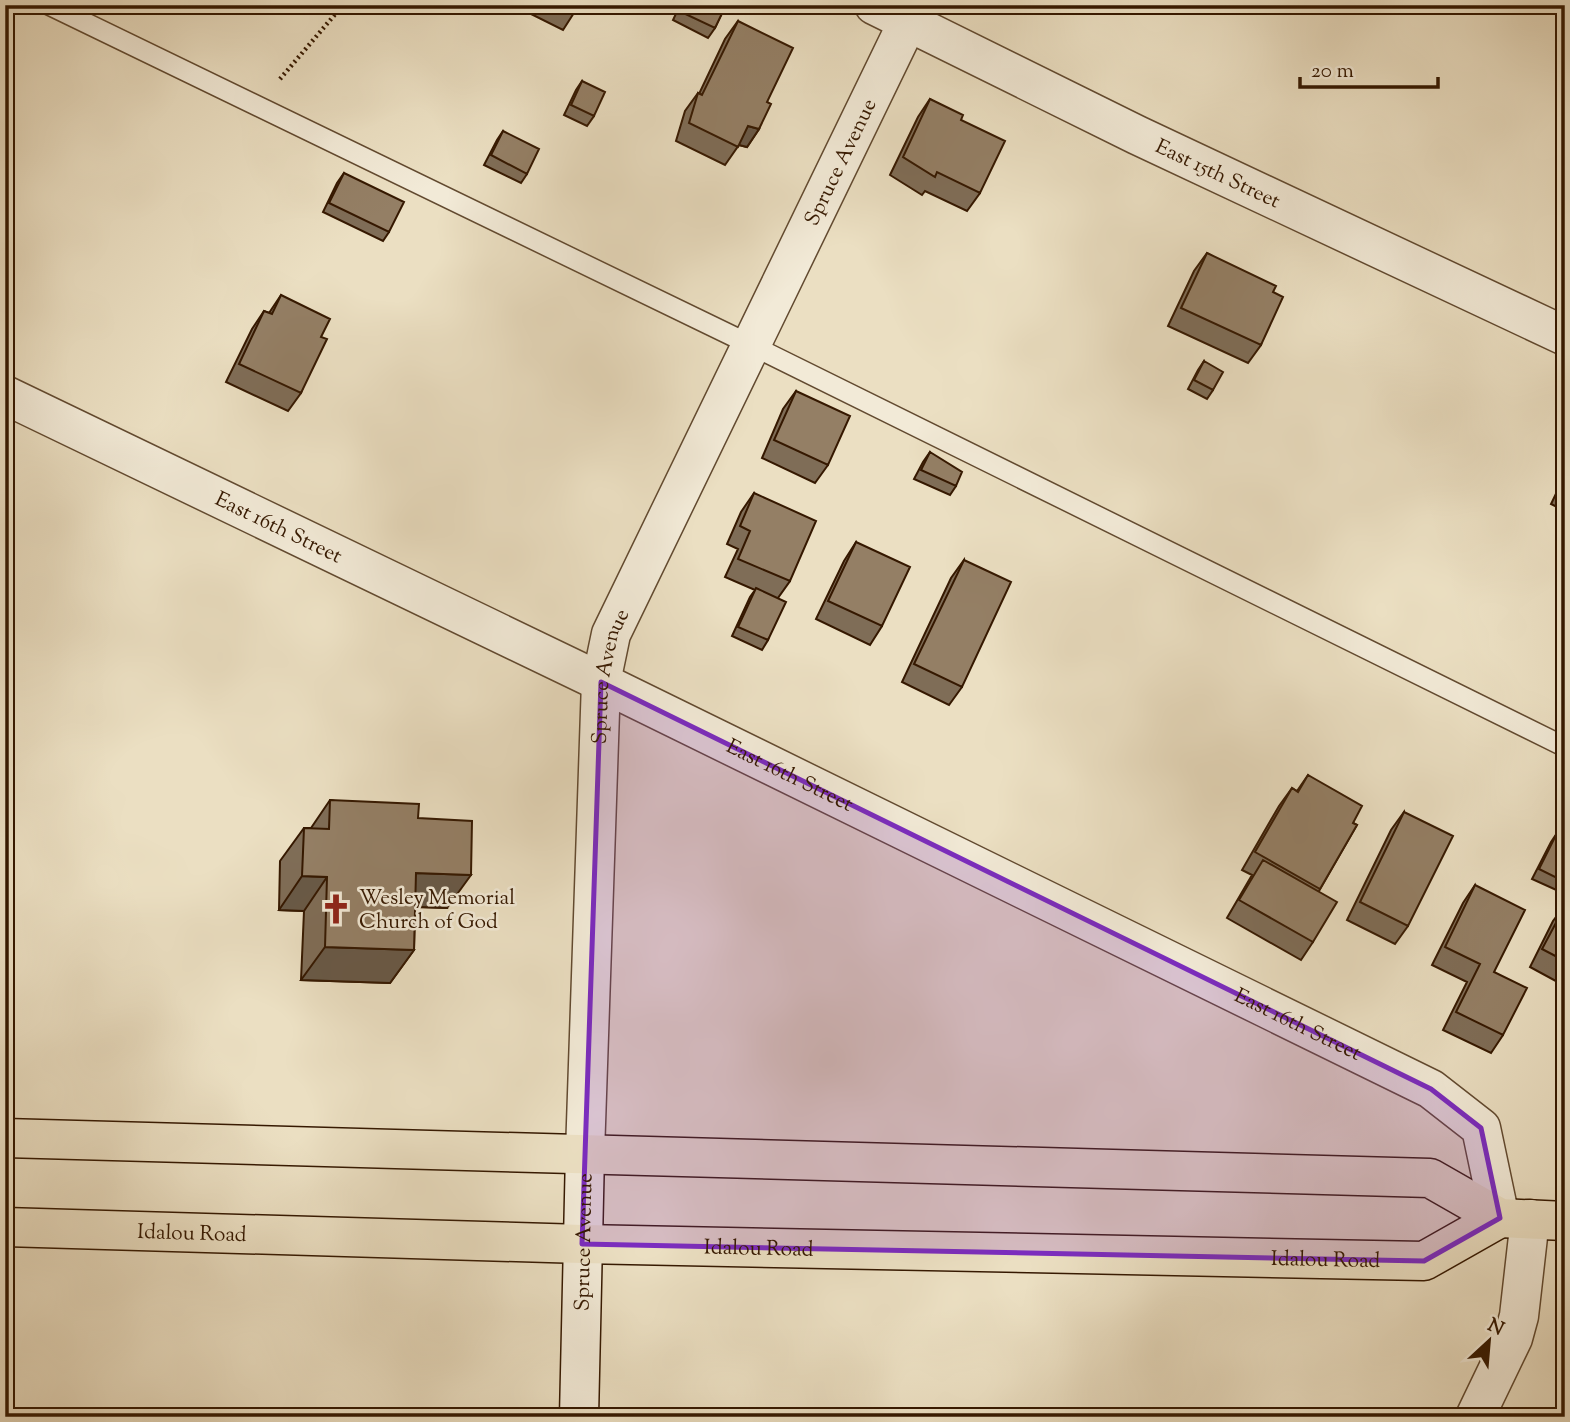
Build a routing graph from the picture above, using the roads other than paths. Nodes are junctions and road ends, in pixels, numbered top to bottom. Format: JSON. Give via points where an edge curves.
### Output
{"nodes":[{"id":1,"x":49,"y":5,"type":"edge"},
{"id":2,"x":899,"y":11,"type":"edge"},
{"id":3,"x":1565,"y":336,"type":"edge"},
{"id":4,"x":749,"y":344,"type":"junction"},
{"id":5,"x":5,"y":395,"type":"edge"},
{"id":6,"x":601,"y":682,"type":"junction"},
{"id":7,"x":1565,"y":747,"type":"edge"},
{"id":8,"x":5,"y":1138,"type":"edge"},
{"id":9,"x":585,"y":1153,"type":"junction"},
{"id":10,"x":1532,"y":1219,"type":"edge"},
{"id":11,"x":5,"y":1227,"type":"edge"},
{"id":12,"x":582,"y":1244,"type":"junction"},
{"id":13,"x":579,"y":1417,"type":"edge"},
{"id":14,"x":1475,"y":1417,"type":"edge"}],
"edges":[{"from":1,"to":4,"type":"lane"},
{"from":2,"to":3,"type":"street","name":"East 15th Street","via":[[1138,135]]},
{"from":2,"to":4,"type":"street","name":"Spruce Avenue"},
{"from":4,"to":6,"type":"street","name":"Spruce Avenue","via":[[611,634]]},
{"from":4,"to":7,"type":"lane"},
{"from":5,"to":6,"type":"street","name":"East 16th Street"},
{"from":6,"to":9,"type":"street","name":"Spruce Avenue"},
{"from":6,"to":10,"type":"street","name":"East 16th Street","via":[[1431,1089],[1481,1128]]},
{"from":8,"to":9,"type":"main road"},
{"from":9,"to":10,"type":"main road","via":[[1430,1178]]},
{"from":9,"to":12,"type":"street","name":"Spruce Avenue"},
{"from":10,"to":12,"type":"main road","name":"Idalou Road","via":[[1424,1261]]},
{"from":10,"to":14,"type":"street","name":"East 16th Street","via":[[1513,1338]]},
{"from":11,"to":12,"type":"main road","name":"Idalou Road"},
{"from":12,"to":13,"type":"street","name":"Spruce Avenue"}]}
